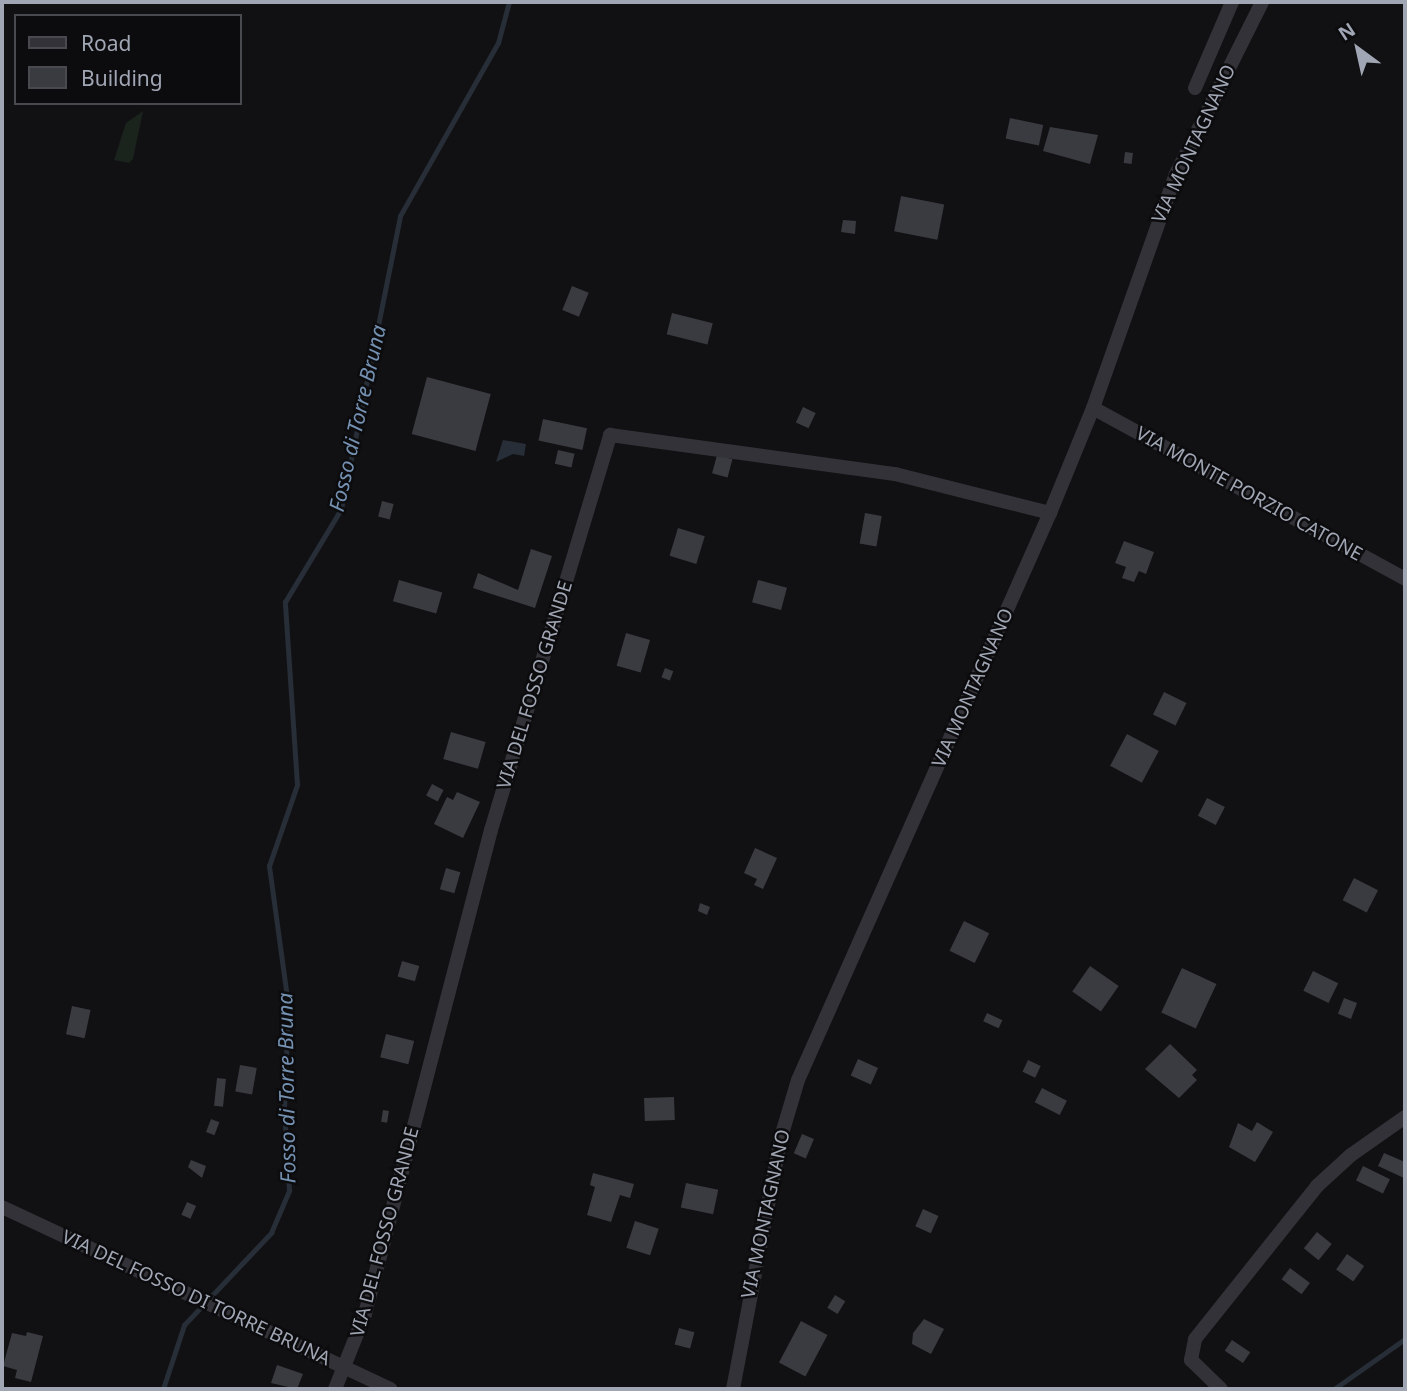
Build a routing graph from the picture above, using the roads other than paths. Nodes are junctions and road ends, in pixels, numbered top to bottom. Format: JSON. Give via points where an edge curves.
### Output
{"nodes":[{"id":1,"x":1232,"y":2,"type":"edge"},
{"id":2,"x":1262,"y":2,"type":"edge"},
{"id":3,"x":1195,"y":88,"type":"dead end"},
{"id":4,"x":1093,"y":408,"type":"junction"},
{"id":5,"x":1050,"y":513,"type":"junction"},
{"id":6,"x":1405,"y":579,"type":"edge"},
{"id":7,"x":1405,"y":1117,"type":"edge"},
{"id":8,"x":2,"y":1208,"type":"edge"},
{"id":9,"x":344,"y":1367,"type":"junction"},
{"id":10,"x":335,"y":1389,"type":"edge"},
{"id":11,"x":391,"y":1389,"type":"edge"},
{"id":12,"x":733,"y":1389,"type":"edge"},
{"id":13,"x":1221,"y":1389,"type":"edge"}],
"edges":[{"from":1,"to":3,"type":"street"},
{"from":2,"to":4,"type":"street","name":"VIA MONTAGNANO","via":[[1168,193]]},
{"from":4,"to":5,"type":"street","name":"VIA MONTAGNANO"},
{"from":4,"to":6,"type":"street","name":"VIA MONTE PORZIO CATONE"},
{"from":5,"to":9,"type":"street","name":"VIA DEL FOSSO GRANDE","via":[[895,474],[610,431],[491,830],[368,1306]]},
{"from":5,"to":12,"type":"street","name":"VIA MONTAGNANO","via":[[798,1080],[781,1137]]},
{"from":7,"to":13,"type":"street","via":[[1317,1186],[1195,1339],[1191,1360]]},
{"from":8,"to":9,"type":"street","name":"VIA DEL FOSSO DI TORRE BRUNA"},
{"from":9,"to":10,"type":"street","name":"VIA DEL FOSSO GRANDE"},
{"from":9,"to":11,"type":"street","name":"VIA DEL FOSSO DI TORRE BRUNA"}]}
